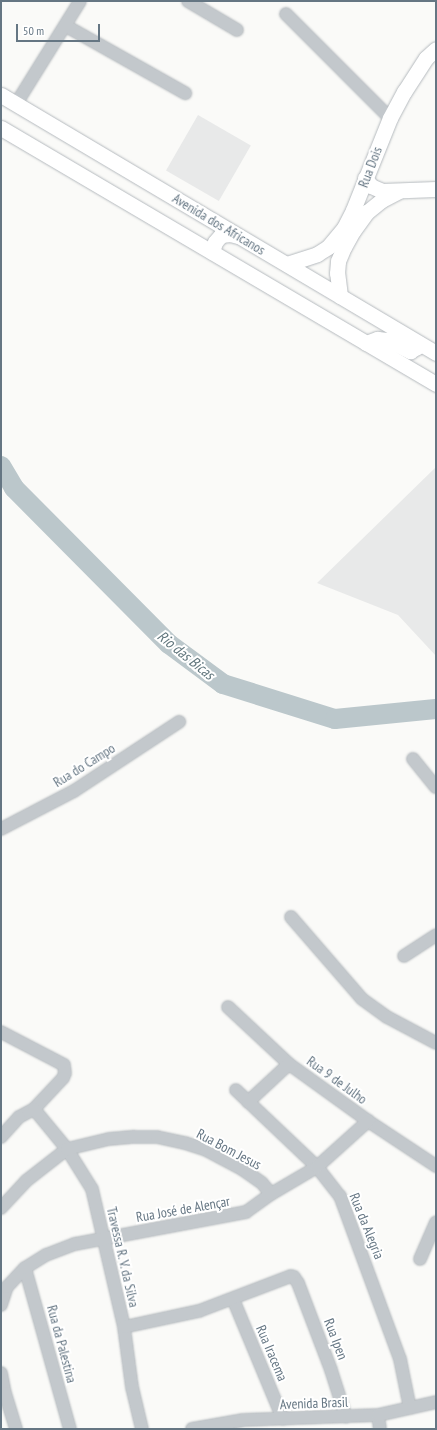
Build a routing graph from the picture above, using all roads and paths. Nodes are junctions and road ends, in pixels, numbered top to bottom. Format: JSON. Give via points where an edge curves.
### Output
{"nodes":[{"id":1,"x":80,"y":1,"type":"edge"},
{"id":2,"x":188,"y":1,"type":"edge"},
{"id":3,"x":286,"y":14,"type":"dead end"},
{"id":4,"x":66,"y":26,"type":"junction"},
{"id":5,"x":237,"y":30,"type":"dead end"},
{"id":6,"x":436,"y":49,"type":"edge"},
{"id":7,"x":185,"y":93,"type":"dead end"},
{"id":8,"x":1,"y":95,"type":"edge"},
{"id":9,"x":16,"y":104,"type":"junction"},
{"id":10,"x":390,"y":118,"type":"junction"},
{"id":11,"x":1,"y":128,"type":"edge"},
{"id":12,"x":365,"y":178,"type":"junction"},
{"id":13,"x":436,"y":189,"type":"edge"},
{"id":14,"x":399,"y":191,"type":"junction"},
{"id":15,"x":241,"y":237,"type":"junction"},
{"id":16,"x":212,"y":252,"type":"junction"},
{"id":17,"x":287,"y":264,"type":"junction"},
{"id":18,"x":340,"y":296,"type":"junction"},
{"id":19,"x":366,"y":343,"type":"junction"},
{"id":20,"x":419,"y":343,"type":"junction"},
{"id":21,"x":436,"y":353,"type":"edge"},
{"id":22,"x":436,"y":384,"type":"edge"},
{"id":23,"x":179,"y":722,"type":"dead end"},
{"id":24,"x":413,"y":759,"type":"dead end"},
{"id":25,"x":436,"y":786,"type":"edge"},
{"id":26,"x":1,"y":829,"type":"edge"},
{"id":27,"x":291,"y":917,"type":"dead end"},
{"id":28,"x":436,"y":934,"type":"edge"},
{"id":29,"x":404,"y":956,"type":"dead end"},
{"id":30,"x":228,"y":1007,"type":"dead end"},
{"id":31,"x":1,"y":1032,"type":"edge"},
{"id":32,"x":436,"y":1043,"type":"edge"},
{"id":33,"x":289,"y":1064,"type":"junction"},
{"id":34,"x":236,"y":1090,"type":"dead end"},
{"id":35,"x":248,"y":1102,"type":"junction"},
{"id":36,"x":34,"y":1109,"type":"junction"},
{"id":37,"x":368,"y":1121,"type":"junction"},
{"id":38,"x":1,"y":1137,"type":"edge"},
{"id":39,"x":67,"y":1149,"type":"junction"},
{"id":40,"x":436,"y":1166,"type":"edge"},
{"id":41,"x":317,"y":1167,"type":"junction"},
{"id":42,"x":271,"y":1194,"type":"junction"},
{"id":43,"x":1,"y":1208,"type":"edge"},
{"id":44,"x":436,"y":1222,"type":"edge"},
{"id":45,"x":105,"y":1239,"type":"junction"},
{"id":46,"x":420,"y":1259,"type":"dead end"},
{"id":47,"x":25,"y":1268,"type":"junction"},
{"id":48,"x":233,"y":1299,"type":"junction"},
{"id":49,"x":1,"y":1305,"type":"edge"},
{"id":50,"x":124,"y":1327,"type":"junction"},
{"id":51,"x":1,"y":1373,"type":"edge"},
{"id":52,"x":436,"y":1402,"type":"edge"},
{"id":53,"x":410,"y":1408,"type":"junction"},
{"id":54,"x":378,"y":1415,"type":"junction"},
{"id":55,"x":346,"y":1417,"type":"junction"},
{"id":56,"x":283,"y":1419,"type":"junction"},
{"id":57,"x":16,"y":1429,"type":"edge"},
{"id":58,"x":70,"y":1429,"type":"edge"},
{"id":59,"x":142,"y":1429,"type":"edge"},
{"id":60,"x":192,"y":1429,"type":"edge"},
{"id":61,"x":380,"y":1429,"type":"edge"}],
"edges":[{"from":1,"to":4,"type":"street"},
{"from":2,"to":5,"type":"street"},
{"from":3,"to":10,"type":"street"},
{"from":4,"to":7,"type":"street"},
{"from":4,"to":9,"type":"street"},
{"from":6,"to":10,"type":"main road","name":"Rua Dois","via":[[426,58]]},
{"from":8,"to":9,"type":"main road","name":"Avenida dos Africanos"},
{"from":9,"to":15,"type":"main road","name":"Avenida dos Africanos"},
{"from":10,"to":12,"type":"main road","name":"Rua Dois"},
{"from":11,"to":16,"type":"main road","name":"Avenida dos Africanos"},
{"from":12,"to":14,"type":"main road","via":[[376,189]]},
{"from":12,"to":17,"type":"main road","name":"Rua Dois","via":[[353,210],[337,238],[316,254]]},
{"from":13,"to":14,"type":"main road"},
{"from":14,"to":18,"type":"main road","name":"Rua Dois","via":[[367,212],[347,241],[338,261]]},
{"from":15,"to":16,"type":"main road","via":[[221,235],[215,242]]},
{"from":15,"to":17,"type":"main road","name":"Avenida dos Africanos"},
{"from":16,"to":19,"type":"main road","name":"Avenida dos Africanos"},
{"from":17,"to":18,"type":"main road","name":"Avenida dos Africanos"},
{"from":18,"to":20,"type":"main road","name":"Avenida dos Africanos"},
{"from":19,"to":20,"type":"main road","via":[[388,340],[410,351]]},
{"from":19,"to":22,"type":"main road","name":"Avenida dos Africanos"},
{"from":20,"to":21,"type":"main road","name":"Avenida dos Africanos"},
{"from":23,"to":26,"type":"street","name":"Rua do Campo","via":[[74,791]]},
{"from":24,"to":25,"type":"street"},
{"from":27,"to":32,"type":"street","via":[[362,999],[387,1017]]},
{"from":28,"to":29,"type":"street"},
{"from":30,"to":33,"type":"street","name":"Rua 9 de Julho"},
{"from":31,"to":36,"type":"street","via":[[64,1065],[63,1078]]},
{"from":33,"to":35,"type":"street"},
{"from":33,"to":37,"type":"street","name":"Rua 9 de Julho"},
{"from":34,"to":35,"type":"street","name":"Rua da Alegria"},
{"from":35,"to":41,"type":"street","name":"Rua da Alegria"},
{"from":36,"to":38,"type":"street","via":[[20,1118]]},
{"from":36,"to":39,"type":"street","name":"Travessa R. V. da Silva"},
{"from":37,"to":40,"type":"street","name":"Rua 9 de Julho"},
{"from":37,"to":41,"type":"street","name":"Rua José de Alençar"},
{"from":39,"to":42,"type":"street","name":"Rua Bom Jesus","via":[[109,1138],[157,1136],[206,1150],[242,1169],[262,1183]]},
{"from":39,"to":43,"type":"street","name":"Rua Bom Jesus","via":[[26,1181]]},
{"from":39,"to":45,"type":"street","name":"Travessa R. V. da Silva","via":[[92,1189]]},
{"from":41,"to":42,"type":"street","name":"Rua José de Alençar"},
{"from":41,"to":53,"type":"street","name":"Rua da Alegria","via":[[340,1196],[356,1236],[400,1359]]},
{"from":42,"to":45,"type":"street","name":"Rua José de Alençar","via":[[246,1212],[239,1214]]},
{"from":44,"to":46,"type":"street"},
{"from":45,"to":47,"type":"street","name":"Rua José de Alençar","via":[[68,1247],[46,1255]]},
{"from":45,"to":50,"type":"street","name":"Travessa R. V. da Silva"},
{"from":47,"to":49,"type":"street","name":"Rua José de Alençar","via":[[7,1287]]},
{"from":47,"to":58,"type":"street","name":"Rua da Palestina"},
{"from":48,"to":50,"type":"street","via":[[199,1311]]},
{"from":48,"to":55,"type":"street","name":"Rua Ipen","via":[[290,1276],[294,1277],[331,1370]]},
{"from":48,"to":56,"type":"street","name":"Rua Iracema"},
{"from":50,"to":59,"type":"street","name":"Travessa R. V. da Silva","via":[[132,1387]]},
{"from":51,"to":57,"type":"street"},
{"from":52,"to":53,"type":"street","name":"Avenida Brasil"},
{"from":53,"to":54,"type":"street","name":"Avenida Brasil"},
{"from":54,"to":55,"type":"street","name":"Avenida Brasil"},
{"from":54,"to":61,"type":"street"},
{"from":55,"to":56,"type":"street","name":"Avenida Brasil"},
{"from":56,"to":60,"type":"street","name":"Avenida Brasil","via":[[243,1420]]}]}
